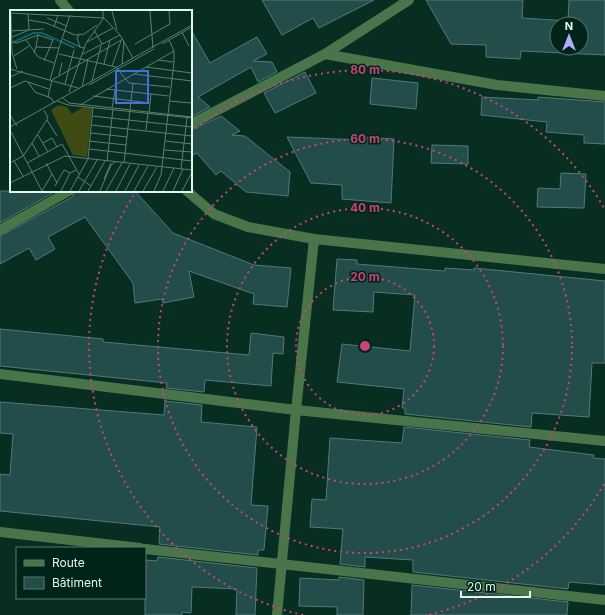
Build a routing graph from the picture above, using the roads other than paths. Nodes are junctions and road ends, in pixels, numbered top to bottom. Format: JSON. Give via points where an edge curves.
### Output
{"nodes":[{"id":1,"x":60,"y":0,"type":"edge"},
{"id":2,"x":409,"y":0,"type":"edge"},
{"id":3,"x":68,"y":10,"type":"edge"},
{"id":4,"x":326,"y":54,"type":"junction"},
{"id":5,"x":605,"y":96,"type":"edge"},
{"id":6,"x":192,"y":123,"type":"edge"},
{"id":7,"x":67,"y":192,"type":"edge"},
{"id":8,"x":188,"y":192,"type":"edge"},
{"id":9,"x":0,"y":230,"type":"edge"},
{"id":10,"x":314,"y":239,"type":"junction"},
{"id":11,"x":605,"y":269,"type":"edge"},
{"id":12,"x":0,"y":374,"type":"edge"},
{"id":13,"x":296,"y":410,"type":"junction"},
{"id":14,"x":605,"y":440,"type":"edge"},
{"id":15,"x":0,"y":532,"type":"edge"},
{"id":16,"x":131,"y":547,"type":"edge"},
{"id":17,"x":146,"y":548,"type":"edge"},
{"id":18,"x":281,"y":564,"type":"junction"},
{"id":19,"x":605,"y":600,"type":"edge"},
{"id":20,"x":278,"y":615,"type":"edge"}],
"edges":[{"from":1,"to":3,"type":"street"},
{"from":2,"to":4,"type":"street"},
{"from":4,"to":5,"type":"street","via":[[498,85]]},
{"from":4,"to":6,"type":"street"},
{"from":7,"to":9,"type":"street"},
{"from":8,"to":10,"type":"street","via":[[214,214],[248,227]]},
{"from":10,"to":11,"type":"street"},
{"from":10,"to":13,"type":"street"},
{"from":12,"to":13,"type":"street"},
{"from":13,"to":14,"type":"street"},
{"from":13,"to":18,"type":"street"},
{"from":15,"to":16,"type":"street"},
{"from":17,"to":18,"type":"street"},
{"from":18,"to":19,"type":"street"},
{"from":18,"to":20,"type":"street"}]}
